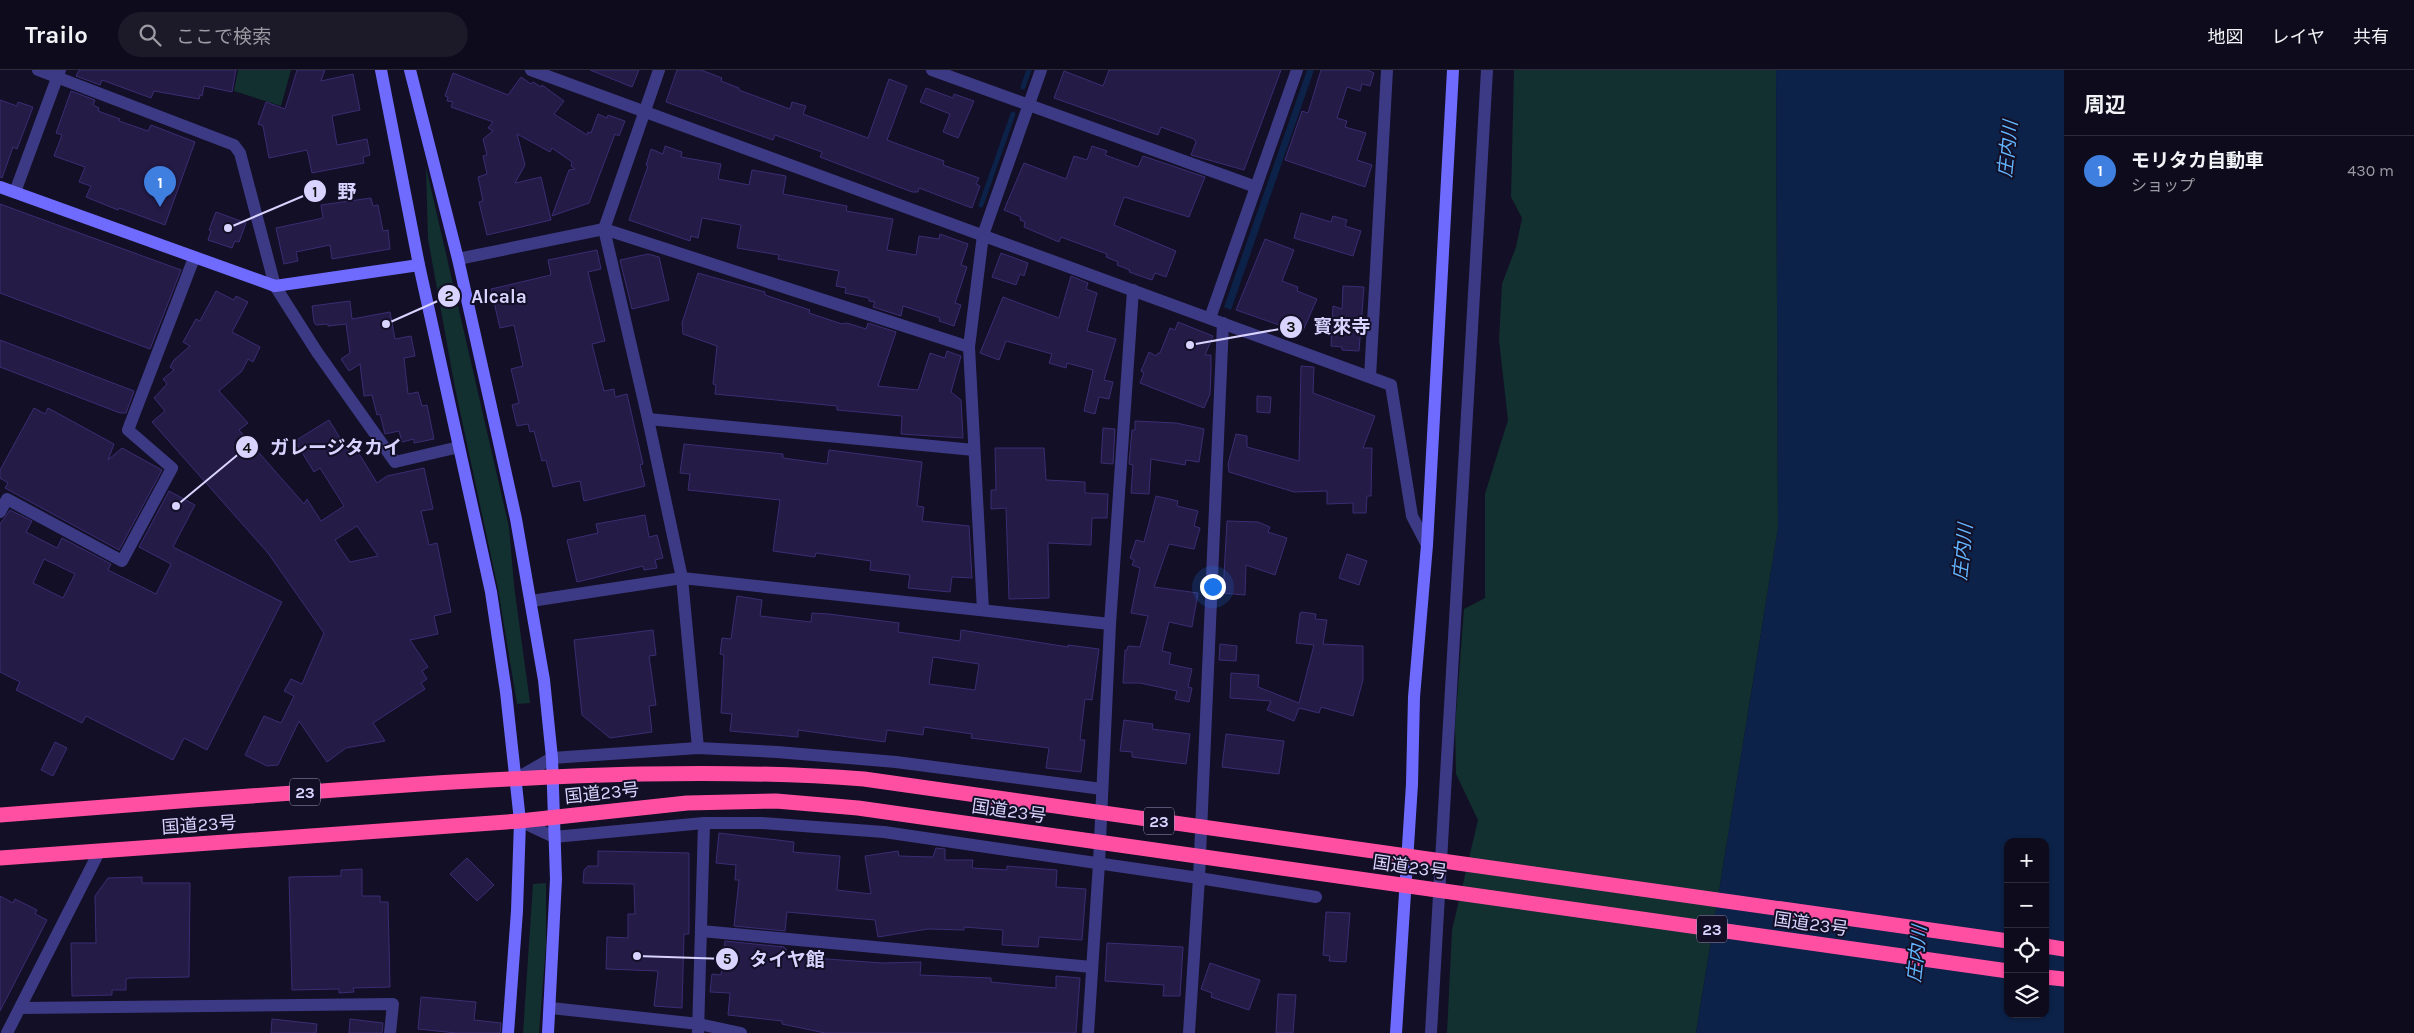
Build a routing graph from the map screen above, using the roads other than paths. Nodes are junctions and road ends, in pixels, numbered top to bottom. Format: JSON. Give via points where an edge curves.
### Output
{"nodes":[{"id":1,"x":38,"y":70,"type":"edge"},
{"id":2,"x":381,"y":70,"type":"edge"},
{"id":3,"x":410,"y":70,"type":"edge"},
{"id":4,"x":531,"y":70,"type":"edge"},
{"id":5,"x":659,"y":70,"type":"edge"},
{"id":6,"x":932,"y":70,"type":"edge"},
{"id":7,"x":1041,"y":70,"type":"edge"},
{"id":8,"x":1297,"y":70,"type":"edge"},
{"id":9,"x":1387,"y":70,"type":"edge"},
{"id":10,"x":1453,"y":70,"type":"edge"},
{"id":11,"x":1487,"y":70,"type":"edge"},
{"id":12,"x":59,"y":74,"type":"edge"},
{"id":13,"x":1029,"y":104,"type":"junction"},
{"id":14,"x":644,"y":111,"type":"junction"},
{"id":15,"x":0,"y":187,"type":"edge"},
{"id":16,"x":1256,"y":187,"type":"junction"},
{"id":17,"x":15,"y":192,"type":"junction"},
{"id":18,"x":604,"y":229,"type":"junction"},
{"id":19,"x":983,"y":235,"type":"junction"},
{"id":20,"x":194,"y":258,"type":"junction"},
{"id":21,"x":458,"y":259,"type":"junction"},
{"id":22,"x":419,"y":265,"type":"junction"},
{"id":23,"x":275,"y":286,"type":"junction"},
{"id":24,"x":1133,"y":290,"type":"junction"},
{"id":25,"x":1210,"y":318,"type":"junction"},
{"id":26,"x":1223,"y":323,"type":"junction"},
{"id":27,"x":969,"y":347,"type":"junction"},
{"id":28,"x":1370,"y":377,"type":"junction"},
{"id":29,"x":648,"y":419,"type":"junction"},
{"id":30,"x":459,"y":447,"type":"junction"},
{"id":31,"x":974,"y":450,"type":"junction"},
{"id":32,"x":0,"y":512,"type":"edge"},
{"id":33,"x":1427,"y":545,"type":"junction"},
{"id":34,"x":682,"y":578,"type":"junction"},
{"id":35,"x":531,"y":601,"type":"junction"},
{"id":36,"x":983,"y":610,"type":"junction"},
{"id":37,"x":1110,"y":624,"type":"junction"},
{"id":38,"x":698,"y":748,"type":"junction"},
{"id":39,"x":552,"y":758,"type":"junction"},
{"id":40,"x":552,"y":776,"type":"junction"},
{"id":41,"x":517,"y":778,"type":"junction"},
{"id":42,"x":1102,"y":789,"type":"junction"},
{"id":43,"x":0,"y":815,"type":"edge"},
{"id":44,"x":554,"y":817,"type":"junction"},
{"id":45,"x":520,"y":821,"type":"junction"},
{"id":46,"x":704,"y":823,"type":"junction"},
{"id":47,"x":554,"y":837,"type":"junction"},
{"id":48,"x":100,"y":850,"type":"junction"},
{"id":49,"x":1413,"y":856,"type":"junction"},
{"id":50,"x":0,"y":858,"type":"edge"},
{"id":51,"x":1099,"y":863,"type":"junction"},
{"id":52,"x":1198,"y":878,"type":"junction"},
{"id":53,"x":1410,"y":885,"type":"junction"},
{"id":54,"x":1316,"y":897,"type":"dead end"},
{"id":55,"x":701,"y":931,"type":"junction"},
{"id":56,"x":2004,"y":940,"type":"edge"},
{"id":57,"x":2049,"y":947,"type":"edge"},
{"id":58,"x":2064,"y":949,"type":"edge"},
{"id":59,"x":1092,"y":967,"type":"junction"},
{"id":60,"x":2004,"y":970,"type":"edge"},
{"id":61,"x":2049,"y":977,"type":"edge"},
{"id":62,"x":2064,"y":979,"type":"edge"},
{"id":63,"x":20,"y":1008,"type":"junction"},
{"id":64,"x":551,"y":1008,"type":"junction"},
{"id":65,"x":698,"y":1028,"type":"edge"},
{"id":66,"x":7,"y":1033,"type":"edge"},
{"id":67,"x":390,"y":1033,"type":"edge"},
{"id":68,"x":508,"y":1033,"type":"edge"},
{"id":69,"x":548,"y":1033,"type":"edge"},
{"id":70,"x":741,"y":1033,"type":"edge"},
{"id":71,"x":1088,"y":1033,"type":"edge"},
{"id":72,"x":1189,"y":1033,"type":"edge"},
{"id":73,"x":1396,"y":1033,"type":"edge"},
{"id":74,"x":1431,"y":1033,"type":"edge"}],
"edges":[{"from":1,"to":12,"type":"street"},
{"from":2,"to":22,"type":"street"},
{"from":3,"to":21,"type":"street"},
{"from":4,"to":14,"type":"street"},
{"from":5,"to":14,"type":"street"},
{"from":6,"to":13,"type":"street"},
{"from":7,"to":13,"type":"street"},
{"from":8,"to":16,"type":"street"},
{"from":9,"to":28,"type":"street"},
{"from":10,"to":33,"type":"street"},
{"from":11,"to":74,"type":"street"},
{"from":12,"to":17,"type":"street"},
{"from":12,"to":23,"type":"street","via":[[234,144],[240,153]]},
{"from":13,"to":16,"type":"street"},
{"from":13,"to":19,"type":"street"},
{"from":14,"to":18,"type":"street"},
{"from":14,"to":19,"type":"street"},
{"from":15,"to":17,"type":"street"},
{"from":16,"to":25,"type":"street"},
{"from":17,"to":20,"type":"street"},
{"from":18,"to":21,"type":"street"},
{"from":18,"to":27,"type":"street"},
{"from":18,"to":29,"type":"street"},
{"from":19,"to":24,"type":"street"},
{"from":19,"to":27,"type":"street"},
{"from":20,"to":23,"type":"street"},
{"from":20,"to":32,"type":"street","via":[[128,430],[172,468],[122,561],[7,498]]},
{"from":21,"to":35,"type":"street"},
{"from":22,"to":23,"type":"street"},
{"from":22,"to":30,"type":"street"},
{"from":23,"to":30,"type":"street","via":[[395,462]]},
{"from":24,"to":25,"type":"street"},
{"from":24,"to":37,"type":"street"},
{"from":25,"to":26,"type":"street"},
{"from":26,"to":28,"type":"street"},
{"from":26,"to":52,"type":"street"},
{"from":27,"to":31,"type":"street"},
{"from":28,"to":33,"type":"street","via":[[1391,385],[1412,516]]},
{"from":29,"to":31,"type":"street"},
{"from":29,"to":34,"type":"street"},
{"from":30,"to":41,"type":"street","via":[[491,592]]},
{"from":31,"to":36,"type":"street"},
{"from":33,"to":49,"type":"street","via":[[1414,697]]},
{"from":34,"to":35,"type":"street"},
{"from":34,"to":36,"type":"street"},
{"from":34,"to":38,"type":"street"},
{"from":35,"to":39,"type":"street"},
{"from":36,"to":37,"type":"street"},
{"from":37,"to":42,"type":"street"},
{"from":38,"to":39,"type":"street"},
{"from":38,"to":42,"type":"street","via":[[896,762]]},
{"from":39,"to":40,"type":"street"},
{"from":39,"to":41,"type":"street"},
{"from":40,"to":41,"type":"highway","name":"国道23号","number":"23"},
{"from":40,"to":44,"type":"street"},
{"from":40,"to":49,"type":"highway","name":"国道23号","number":"23","via":[[783,773],[864,779]]},
{"from":41,"to":43,"type":"highway","name":"国道23号","number":"23"},
{"from":41,"to":45,"type":"street"},
{"from":42,"to":51,"type":"street"},
{"from":44,"to":45,"type":"highway","name":"国道23号","number":"23"},
{"from":44,"to":47,"type":"street"},
{"from":44,"to":53,"type":"highway","name":"国道23号","number":"23","via":[[688,803],[776,801],[858,808]]},
{"from":45,"to":47,"type":"street"},
{"from":45,"to":48,"type":"highway","name":"国道23号","number":"23"},
{"from":45,"to":68,"type":"street"},
{"from":46,"to":47,"type":"street"},
{"from":46,"to":51,"type":"street","via":[[761,823],[884,832]]},
{"from":46,"to":55,"type":"street"},
{"from":47,"to":64,"type":"street","via":[[556,879]]},
{"from":48,"to":50,"type":"highway","name":"国道23号","number":"23"},
{"from":48,"to":63,"type":"street"},
{"from":49,"to":53,"type":"street"},
{"from":49,"to":56,"type":"highway","name":"国道23号","number":"23"},
{"from":51,"to":52,"type":"street"},
{"from":51,"to":59,"type":"street"},
{"from":52,"to":54,"type":"street"},
{"from":52,"to":72,"type":"street"},
{"from":53,"to":60,"type":"highway","name":"国道23号","number":"23"},
{"from":53,"to":73,"type":"street"},
{"from":55,"to":59,"type":"street"},
{"from":55,"to":65,"type":"street"},
{"from":57,"to":58,"type":"highway"},
{"from":59,"to":71,"type":"street"},
{"from":61,"to":62,"type":"highway"},
{"from":63,"to":66,"type":"street"},
{"from":63,"to":67,"type":"street","via":[[393,1004]]},
{"from":64,"to":65,"type":"street"},
{"from":64,"to":69,"type":"street"},
{"from":65,"to":70,"type":"street"}]}
